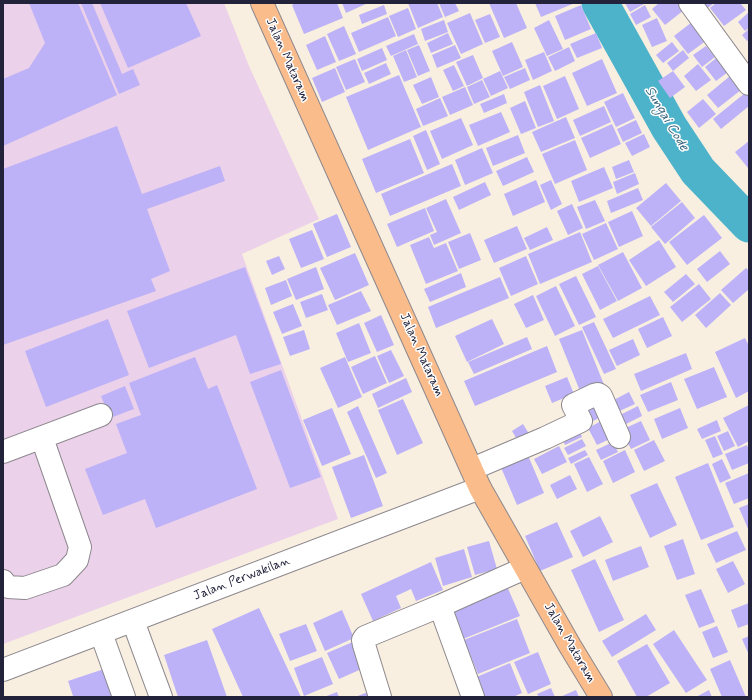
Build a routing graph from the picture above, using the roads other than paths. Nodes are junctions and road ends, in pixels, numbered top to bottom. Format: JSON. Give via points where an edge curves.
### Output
{"nodes":[{"id":1,"x":262,"y":3,"type":"edge"},
{"id":2,"x":690,"y":3,"type":"edge"},
{"id":3,"x":749,"y":84,"type":"edge"},
{"id":4,"x":100,"y":415,"type":"dead end"},
{"id":5,"x":619,"y":437,"type":"dead end"},
{"id":6,"x":42,"y":438,"type":"junction"},
{"id":7,"x":3,"y":452,"type":"edge"},
{"id":8,"x":476,"y":479,"type":"junction"},
{"id":9,"x":525,"y":568,"type":"junction"},
{"id":10,"x":3,"y":581,"type":"edge"},
{"id":11,"x":440,"y":606,"type":"junction"},
{"id":12,"x":133,"y":621,"type":"junction"},
{"id":13,"x":101,"y":633,"type":"junction"},
{"id":14,"x":3,"y":670,"type":"edge"},
{"id":15,"x":124,"y":697,"type":"edge"},
{"id":16,"x":160,"y":697,"type":"edge"},
{"id":17,"x":380,"y":697,"type":"edge"},
{"id":18,"x":473,"y":697,"type":"edge"},
{"id":19,"x":601,"y":697,"type":"edge"}],
"edges":[{"from":1,"to":8,"type":"main road","name":"Jalan Mataram"},
{"from":2,"to":3,"type":"street"},
{"from":4,"to":6,"type":"street"},
{"from":5,"to":8,"type":"street","name":"Jalan Perwakilan","via":[[600,396],[594,395],[573,405],[581,421],[545,438]]},
{"from":6,"to":7,"type":"street"},
{"from":6,"to":10,"type":"street","via":[[80,547],[77,560],[63,574],[25,588],[8,587]]},
{"from":8,"to":9,"type":"main road","name":"Jalan Mataram"},
{"from":8,"to":12,"type":"street","name":"Jalan Perwakilan"},
{"from":9,"to":11,"type":"street"},
{"from":9,"to":19,"type":"main road","name":"Jalan Mataram"},
{"from":11,"to":17,"type":"street","via":[[363,640]]},
{"from":11,"to":18,"type":"street"},
{"from":12,"to":13,"type":"street","name":"Jalan Perwakilan"},
{"from":12,"to":16,"type":"street"},
{"from":13,"to":14,"type":"street","name":"Jalan Perwakilan"},
{"from":13,"to":15,"type":"street"}]}
